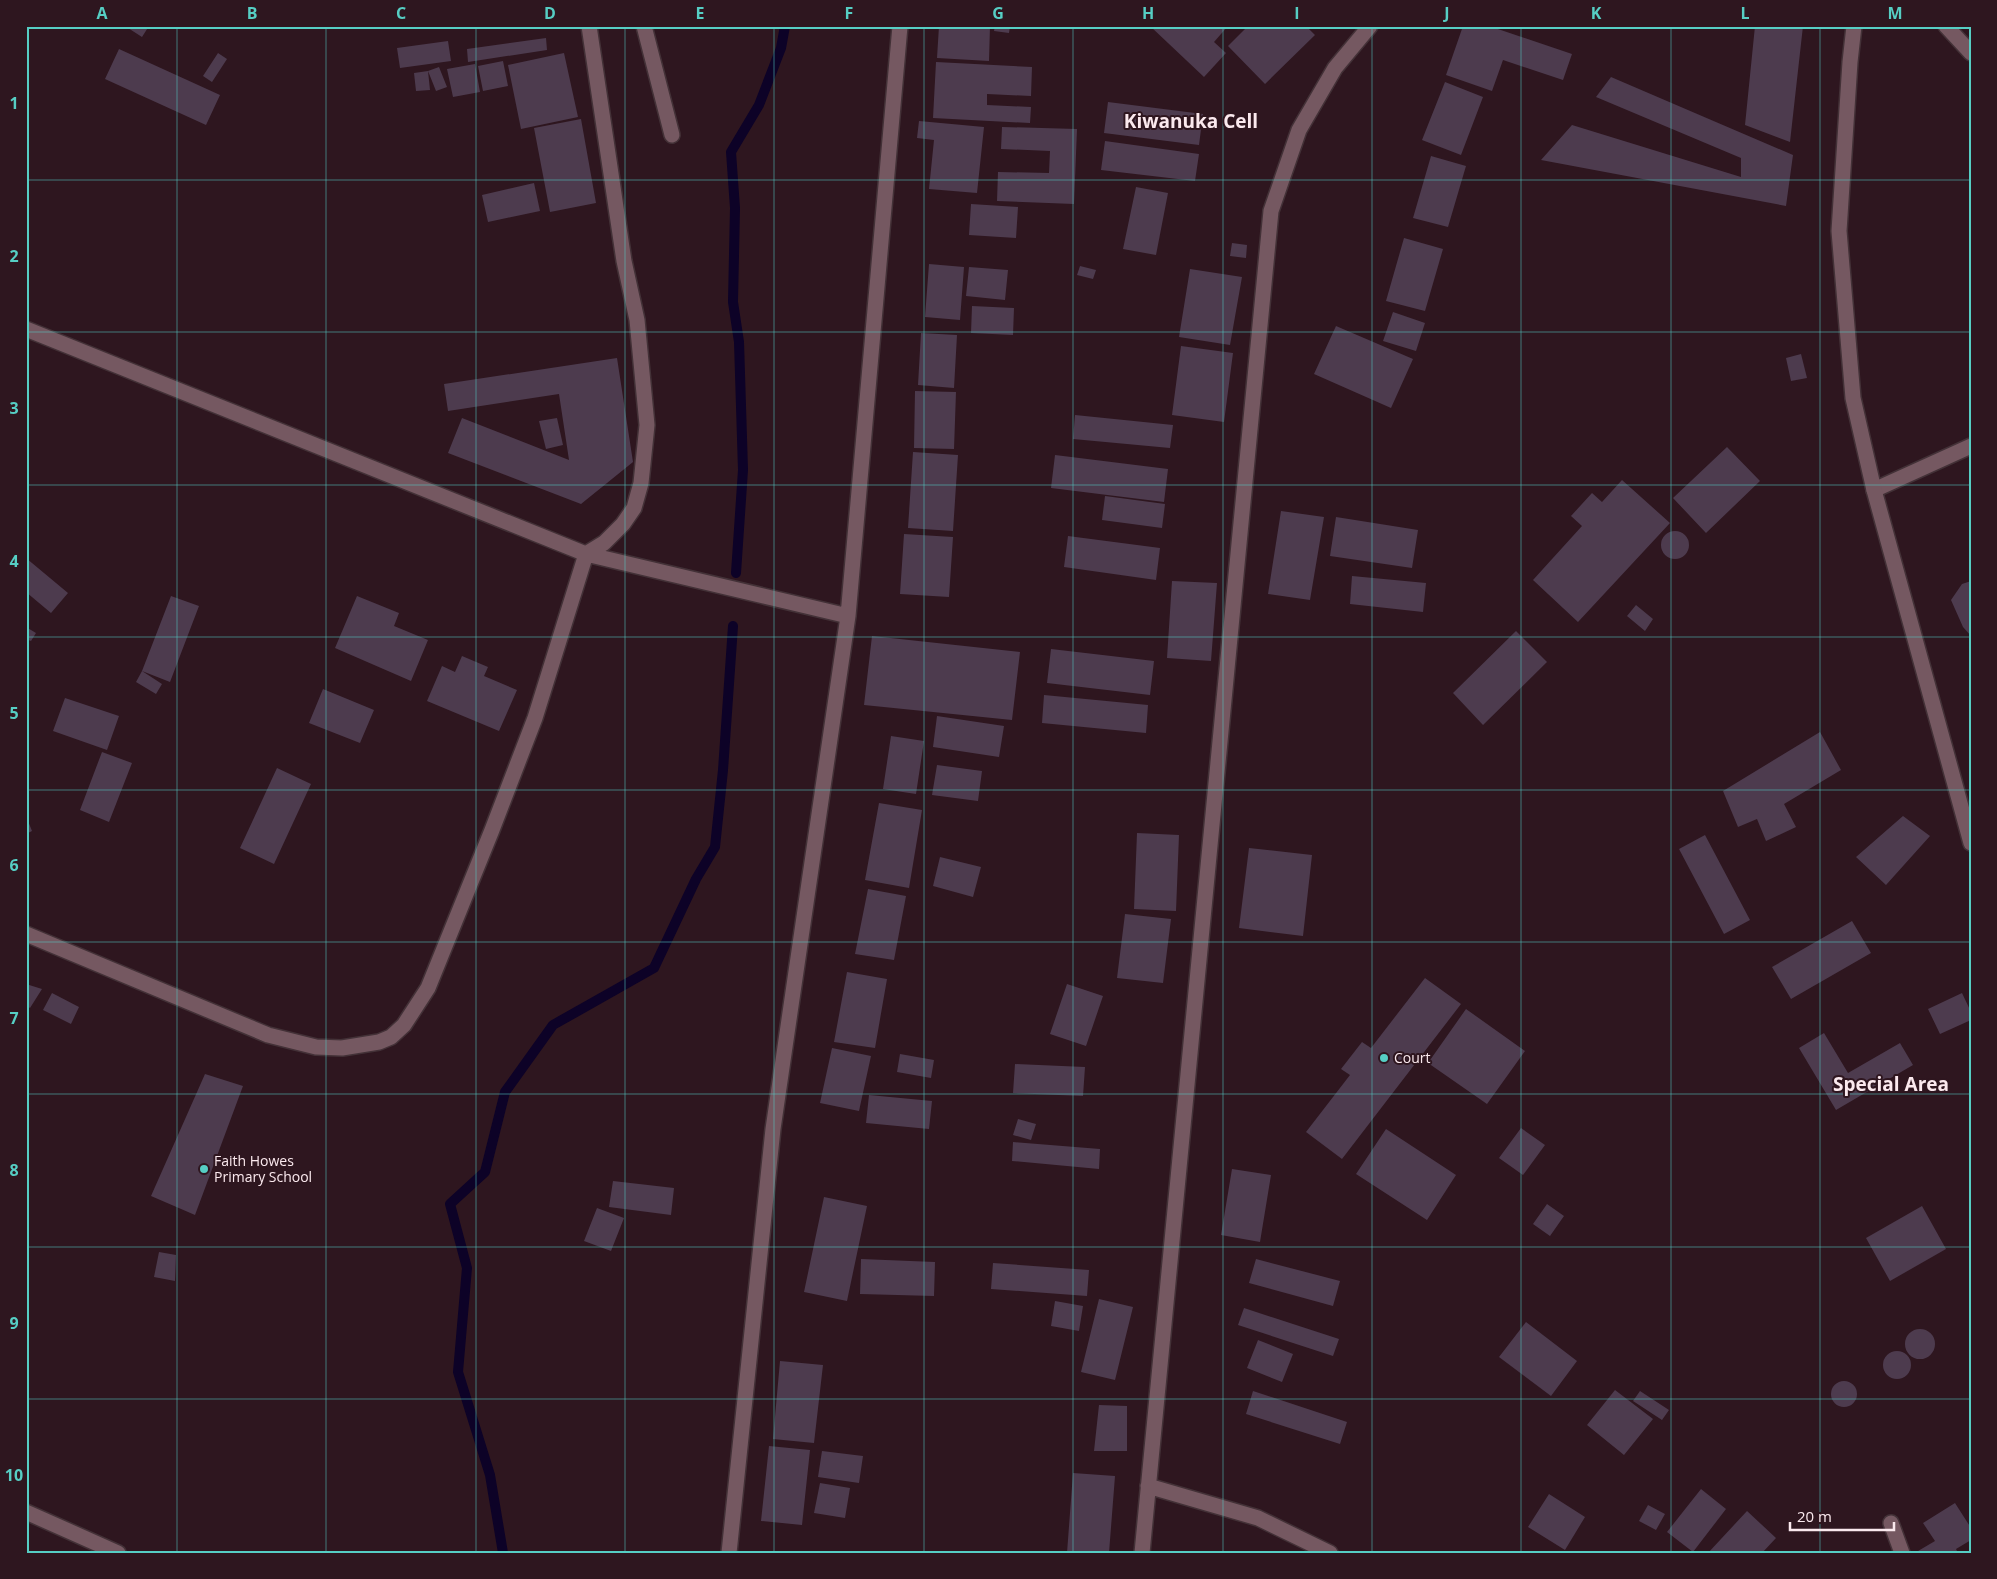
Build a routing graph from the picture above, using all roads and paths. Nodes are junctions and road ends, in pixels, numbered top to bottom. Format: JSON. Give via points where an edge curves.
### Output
{"nodes":[{"id":1,"x":589,"y":26,"type":"edge"},
{"id":2,"x":644,"y":26,"type":"edge"},
{"id":3,"x":900,"y":26,"type":"edge"},
{"id":4,"x":1370,"y":26,"type":"edge"},
{"id":5,"x":1854,"y":26,"type":"edge"},
{"id":6,"x":1946,"y":26,"type":"edge"},
{"id":7,"x":1971,"y":54,"type":"edge"},
{"id":8,"x":672,"y":136,"type":"dead end"},
{"id":9,"x":26,"y":329,"type":"edge"},
{"id":10,"x":1971,"y":446,"type":"edge"},
{"id":11,"x":1874,"y":490,"type":"junction"},
{"id":12,"x":586,"y":554,"type":"junction"},
{"id":13,"x":848,"y":616,"type":"junction"},
{"id":14,"x":1971,"y":843,"type":"edge"},
{"id":15,"x":26,"y":934,"type":"edge"},
{"id":16,"x":1148,"y":1486,"type":"junction"},
{"id":17,"x":26,"y":1512,"type":"edge"},
{"id":18,"x":1891,"y":1523,"type":"dead end"},
{"id":19,"x":118,"y":1553,"type":"edge"},
{"id":20,"x":730,"y":1553,"type":"edge"},
{"id":21,"x":1142,"y":1553,"type":"edge"},
{"id":22,"x":1330,"y":1553,"type":"edge"},
{"id":23,"x":1902,"y":1553,"type":"edge"}],
"edges":[{"from":1,"to":12,"type":"street","via":[[624,260],[637,320],[647,425],[641,483],[634,508],[604,543]]},
{"from":2,"to":8,"type":"street"},
{"from":3,"to":13,"type":"street"},
{"from":4,"to":16,"type":"street","via":[[1335,68],[1299,130],[1271,211]]},
{"from":5,"to":11,"type":"street","via":[[1839,231],[1854,398]]},
{"from":6,"to":7,"type":"street"},
{"from":9,"to":12,"type":"street"},
{"from":10,"to":11,"type":"street"},
{"from":11,"to":14,"type":"street"},
{"from":12,"to":13,"type":"street"},
{"from":12,"to":15,"type":"street","via":[[534,718],[492,830],[428,988],[404,1026],[391,1037],[342,1048],[316,1048],[268,1035]]},
{"from":13,"to":20,"type":"street","via":[[773,1129]]},
{"from":16,"to":21,"type":"street"},
{"from":16,"to":22,"type":"street","via":[[1258,1518]]},
{"from":17,"to":19,"type":"street"},
{"from":18,"to":23,"type":"street"}]}
